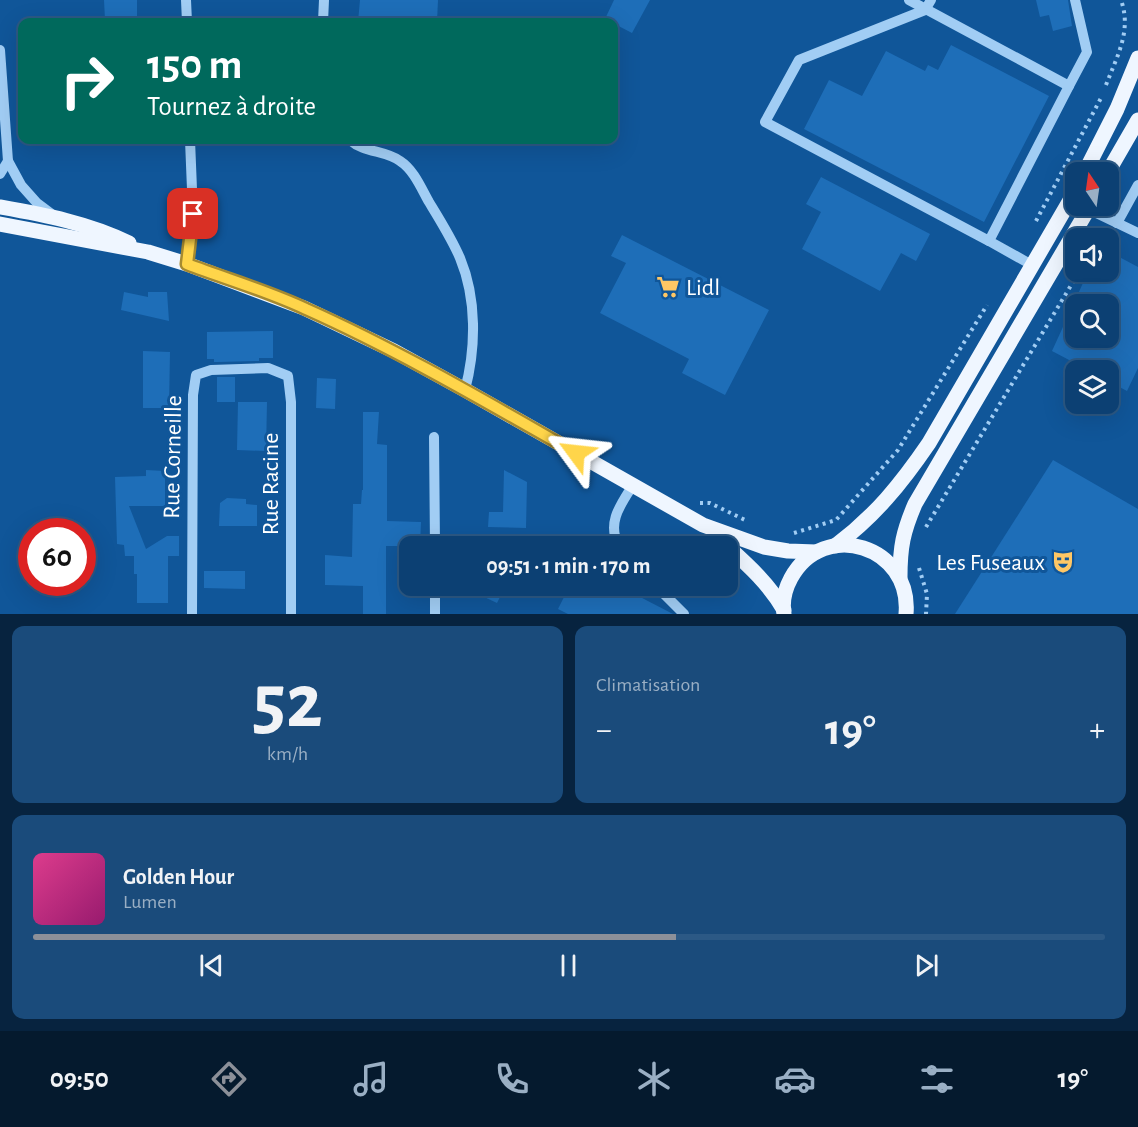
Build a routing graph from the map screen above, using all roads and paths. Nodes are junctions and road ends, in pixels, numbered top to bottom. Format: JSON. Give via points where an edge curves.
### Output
{"nodes":[{"id":1,"x":186,"y":0,"type":"edge"},
{"id":2,"x":324,"y":0,"type":"edge"},
{"id":3,"x":909,"y":0,"type":"edge"},
{"id":4,"x":1075,"y":0,"type":"edge"},
{"id":5,"x":928,"y":5,"type":"edge"},
{"id":6,"x":187,"y":18,"type":"edge"},
{"id":7,"x":323,"y":18,"type":"edge"},
{"id":8,"x":0,"y":50,"type":"edge"},
{"id":9,"x":1138,"y":58,"type":"edge"},
{"id":10,"x":1,"y":80,"type":"edge"},
{"id":11,"x":1069,"y":86,"type":"junction"},
{"id":12,"x":1138,"y":120,"type":"edge"},
{"id":13,"x":190,"y":144,"type":"edge"},
{"id":14,"x":355,"y":144,"type":"edge"},
{"id":15,"x":8,"y":161,"type":"junction"},
{"id":16,"x":1091,"y":162,"type":"edge"},
{"id":17,"x":1114,"y":162,"type":"edge"},
{"id":18,"x":0,"y":174,"type":"edge"},
{"id":19,"x":1138,"y":185,"type":"edge"},
{"id":20,"x":0,"y":207,"type":"edge"},
{"id":21,"x":1065,"y":209,"type":"edge"},
{"id":22,"x":1084,"y":216,"type":"edge"},
{"id":23,"x":1105,"y":216,"type":"edge"},
{"id":24,"x":57,"y":218,"type":"junction"},
{"id":25,"x":1117,"y":223,"type":"junction"},
{"id":26,"x":0,"y":224,"type":"edge"},
{"id":27,"x":1138,"y":233,"type":"edge"},
{"id":28,"x":989,"y":242,"type":"junction"},
{"id":29,"x":148,"y":252,"type":"junction"},
{"id":30,"x":187,"y":264,"type":"junction"},
{"id":31,"x":1032,"y":266,"type":"junction"},
{"id":32,"x":1072,"y":282,"type":"edge"},
{"id":33,"x":268,"y":368,"type":"joint"},
{"id":34,"x":465,"y":390,"type":"junction"},
{"id":35,"x":434,"y":437,"type":"dead end"},
{"id":36,"x":633,"y":485,"type":"junction"},
{"id":37,"x":668,"y":504,"type":"junction"},
{"id":38,"x":852,"y":504,"type":"dead end"},
{"id":39,"x":749,"y":522,"type":"dead end"},
{"id":40,"x":703,"y":525,"type":"junction"},
{"id":41,"x":925,"y":528,"type":"dead end"},
{"id":42,"x":788,"y":535,"type":"dead end"},
{"id":43,"x":435,"y":536,"type":"edge"},
{"id":44,"x":615,"y":536,"type":"edge"},
{"id":45,"x":716,"y":536,"type":"edge"},
{"id":46,"x":835,"y":546,"type":"junction"},
{"id":47,"x":816,"y":552,"type":"junction"},
{"id":48,"x":738,"y":556,"type":"edge"},
{"id":49,"x":916,"y":561,"type":"dead end"},
{"id":50,"x":900,"y":577,"type":"junction"},
{"id":51,"x":435,"y":596,"type":"edge"},
{"id":52,"x":666,"y":596,"type":"edge"},
{"id":53,"x":784,"y":612,"type":"edge"},
{"id":54,"x":192,"y":614,"type":"edge"},
{"id":55,"x":291,"y":614,"type":"edge"},
{"id":56,"x":435,"y":614,"type":"edge"},
{"id":57,"x":684,"y":614,"type":"edge"},
{"id":58,"x":906,"y":614,"type":"edge"},
{"id":59,"x":926,"y":614,"type":"edge"}],
"edges":[{"from":1,"to":6,"type":"street"},
{"from":2,"to":7,"type":"street"},
{"from":3,"to":5,"type":"street"},
{"from":4,"to":11,"type":"street","via":[[1087,52]]},
{"from":5,"to":11,"type":"street"},
{"from":5,"to":28,"type":"street","via":[[799,60],[765,122]]},
{"from":8,"to":10,"type":"street"},
{"from":9,"to":16,"type":"main road"},
{"from":10,"to":15,"type":"street"},
{"from":11,"to":28,"type":"street"},
{"from":12,"to":17,"type":"main road"},
{"from":13,"to":30,"type":"street","via":[[193,214]]},
{"from":14,"to":34,"type":"street","via":[[400,160],[413,174],[461,260],[474,334]]},
{"from":15,"to":18,"type":"street"},
{"from":15,"to":24,"type":"street","via":[[21,185]]},
{"from":19,"to":25,"type":"street"},
{"from":20,"to":24,"type":"main road"},
{"from":21,"to":31,"type":"main road"},
{"from":22,"to":50,"type":"main road","via":[[915,504],[904,531]]},
{"from":23,"to":25,"type":"street"},
{"from":24,"to":29,"type":"main road","via":[[103,230]]},
{"from":25,"to":27,"type":"street"},
{"from":26,"to":29,"type":"main road"},
{"from":28,"to":31,"type":"street"},
{"from":29,"to":30,"type":"main road"},
{"from":30,"to":34,"type":"main road","via":[[304,308]]},
{"from":31,"to":46,"type":"main road","via":[[903,481],[873,515]]},
{"from":32,"to":41,"type":"path"},
{"from":33,"to":54,"type":"street","name":"Rue Corneille","via":[[211,370],[196,375]]},
{"from":33,"to":55,"type":"street","name":"Rue Racine","via":[[288,376],[291,402]]},
{"from":34,"to":36,"type":"main road"},
{"from":35,"to":43,"type":"street"},
{"from":36,"to":37,"type":"main road"},
{"from":36,"to":44,"type":"street","via":[[616,511]]},
{"from":37,"to":39,"type":"path","via":[[710,503]]},
{"from":37,"to":40,"type":"main road"},
{"from":38,"to":42,"type":"path","via":[[836,520]]},
{"from":40,"to":45,"type":"main road"},
{"from":40,"to":47,"type":"main road","via":[[764,547]]},
{"from":46,"to":47,"type":"main road"},
{"from":46,"to":50,"type":"main road","via":[[872,551]]},
{"from":47,"to":53,"type":"main road","via":[[795,570],[784,596]]},
{"from":48,"to":53,"type":"main road","via":[[774,592]]},
{"from":49,"to":59,"type":"path","via":[[927,594]]},
{"from":50,"to":58,"type":"main road"},
{"from":51,"to":56,"type":"street"},
{"from":52,"to":57,"type":"street"}]}
